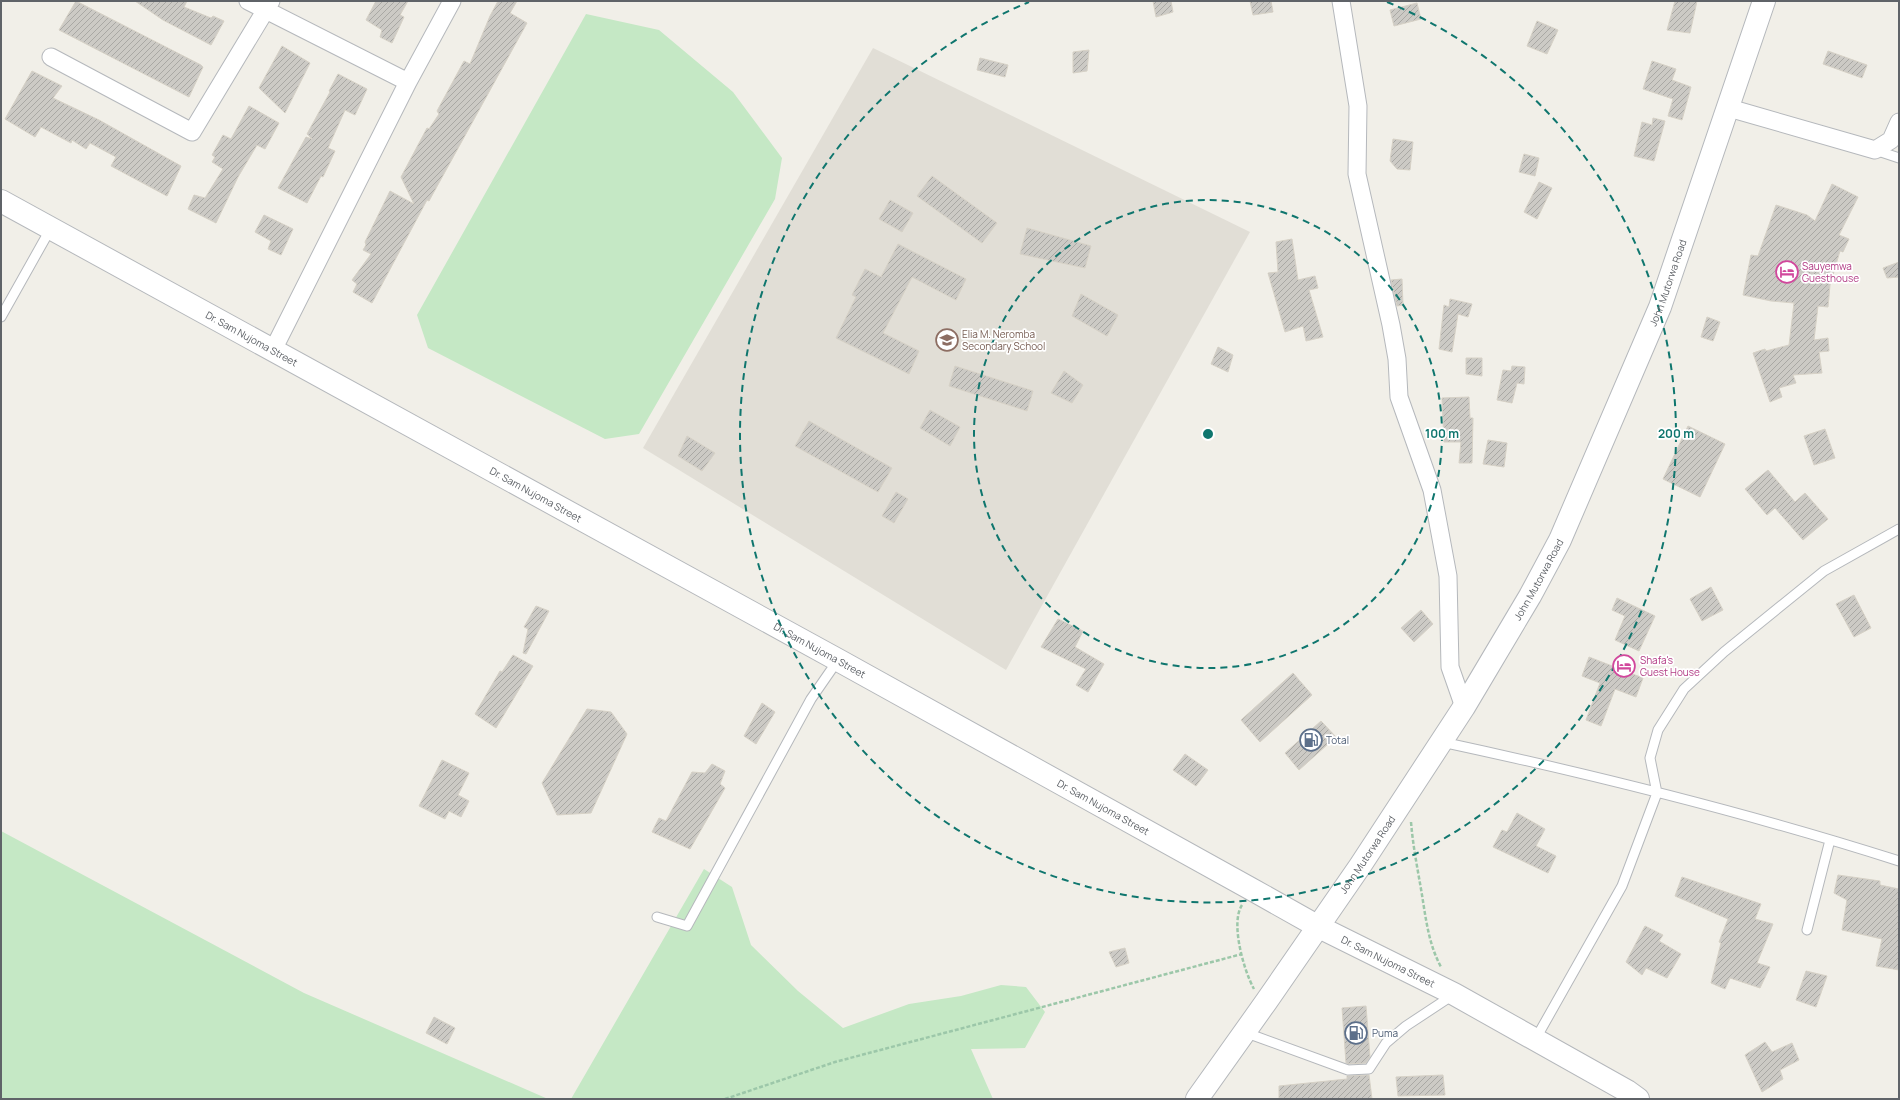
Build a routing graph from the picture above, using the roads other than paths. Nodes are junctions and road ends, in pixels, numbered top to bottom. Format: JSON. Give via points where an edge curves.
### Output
{"nodes":[{"id":1,"x":248,"y":1,"type":"edge"},
{"id":2,"x":452,"y":1,"type":"edge"},
{"id":3,"x":1341,"y":1,"type":"edge"},
{"id":4,"x":1764,"y":1,"type":"edge"},
{"id":5,"x":269,"y":6,"type":"edge"},
{"id":6,"x":51,"y":57,"type":"dead end"},
{"id":7,"x":408,"y":82,"type":"junction"},
{"id":8,"x":1729,"y":108,"type":"junction"},
{"id":9,"x":1899,"y":122,"type":"edge"},
{"id":10,"x":1875,"y":150,"type":"junction"},
{"id":11,"x":1899,"y":158,"type":"edge"},
{"id":12,"x":1,"y":201,"type":"edge"},
{"id":13,"x":51,"y":228,"type":"junction"},
{"id":14,"x":1,"y":317,"type":"edge"},
{"id":15,"x":273,"y":350,"type":"junction"},
{"id":16,"x":1899,"y":529,"type":"edge"},
{"id":17,"x":838,"y":660,"type":"junction"},
{"id":18,"x":1464,"y":707,"type":"junction"},
{"id":19,"x":1440,"y":742,"type":"junction"},
{"id":20,"x":1656,"y":793,"type":"junction"},
{"id":21,"x":1830,"y":840,"type":"junction"},
{"id":22,"x":1899,"y":861,"type":"edge"},
{"id":23,"x":657,"y":917,"type":"dead end"},
{"id":24,"x":1318,"y":926,"type":"junction"},
{"id":25,"x":1807,"y":930,"type":"dead end"},
{"id":26,"x":1454,"y":994,"type":"junction"},
{"id":27,"x":1244,"y":1032,"type":"junction"},
{"id":28,"x":1535,"y":1040,"type":"junction"},
{"id":29,"x":1197,"y":1099,"type":"edge"},
{"id":30,"x":1638,"y":1099,"type":"edge"}],
"edges":[{"from":1,"to":5,"type":"street"},
{"from":2,"to":7,"type":"street"},
{"from":3,"to":18,"type":"street","via":[[1358,106],[1357,174],[1391,325],[1397,359],[1399,397],[1432,490],[1448,576],[1450,667]]},
{"from":4,"to":8,"type":"street","name":"John Mutorwa Road"},
{"from":5,"to":6,"type":"street","via":[[192,132]]},
{"from":5,"to":7,"type":"street"},
{"from":7,"to":15,"type":"street"},
{"from":8,"to":10,"type":"street"},
{"from":8,"to":18,"type":"street","name":"John Mutorwa Road","via":[[1660,307],[1560,540],[1527,602]]},
{"from":9,"to":10,"type":"street","via":[[1890,140]]},
{"from":10,"to":11,"type":"lane"},
{"from":12,"to":13,"type":"street","name":"Dr. Sam Nujoma Street"},
{"from":13,"to":14,"type":"lane"},
{"from":13,"to":15,"type":"street","name":"Dr. Sam Nujoma Street"},
{"from":15,"to":17,"type":"street","name":"Dr. Sam Nujoma Street"},
{"from":16,"to":20,"type":"lane","via":[[1824,571],[1724,652],[1684,689],[1658,730],[1650,758]]},
{"from":17,"to":23,"type":"lane","via":[[811,699],[688,926]]},
{"from":17,"to":24,"type":"street","name":"Dr. Sam Nujoma Street"},
{"from":18,"to":19,"type":"street","name":"John Mutorwa Road"},
{"from":19,"to":20,"type":"lane"},
{"from":19,"to":24,"type":"street","name":"John Mutorwa Road"},
{"from":20,"to":21,"type":"lane"},
{"from":20,"to":28,"type":"lane","via":[[1622,886]]},
{"from":21,"to":22,"type":"lane"},
{"from":21,"to":25,"type":"lane"},
{"from":24,"to":26,"type":"street","name":"Dr. Sam Nujoma Street"},
{"from":24,"to":27,"type":"street","name":"John Mutorwa Road"},
{"from":26,"to":27,"type":"lane","via":[[1406,1026],[1386,1043],[1369,1069],[1348,1070]]},
{"from":26,"to":28,"type":"street","name":"Dr. Sam Nujoma Street"},
{"from":27,"to":29,"type":"street","name":"John Mutorwa Road"},
{"from":28,"to":30,"type":"street","name":"Dr. Sam Nujoma Street"}]}
